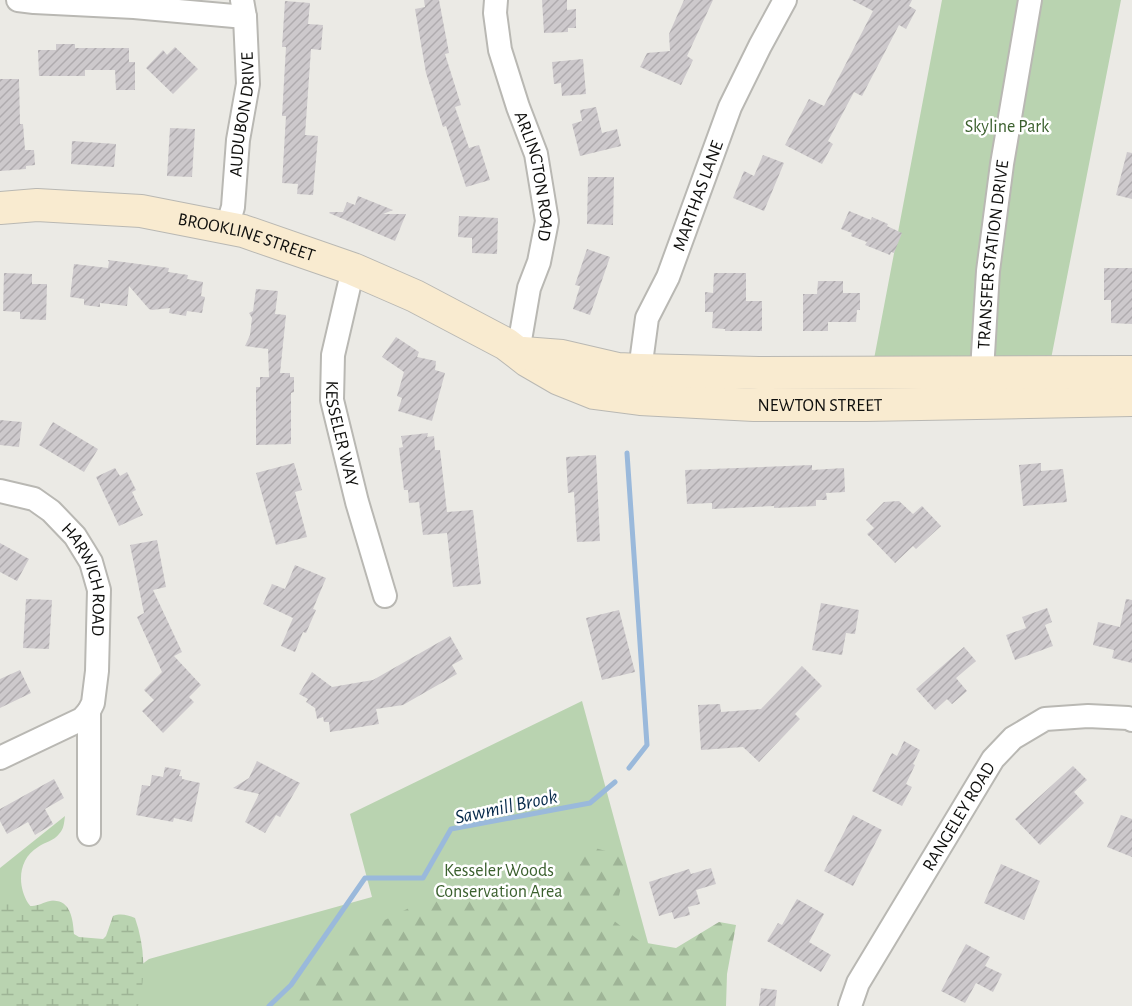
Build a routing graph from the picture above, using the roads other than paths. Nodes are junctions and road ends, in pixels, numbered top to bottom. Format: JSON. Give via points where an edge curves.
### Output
{"nodes":[{"id":1,"x":18,"y":0,"type":"edge"},
{"id":2,"x":496,"y":0,"type":"edge"},
{"id":3,"x":785,"y":0,"type":"edge"},
{"id":4,"x":1030,"y":0,"type":"edge"},
{"id":5,"x":244,"y":8,"type":"edge"},
{"id":6,"x":0,"y":208,"type":"edge"},
{"id":7,"x":227,"y":227,"type":"junction"},
{"id":8,"x":353,"y":269,"type":"junction"},
{"id":9,"x":480,"y":330,"type":"joint"},
{"id":10,"x":518,"y":352,"type":"junction"},
{"id":11,"x":982,"y":371,"type":"junction"},
{"id":12,"x":1132,"y":372,"type":"edge"},
{"id":13,"x":640,"y":385,"type":"junction"},
{"id":14,"x":1132,"y":400,"type":"edge"},
{"id":15,"x":984,"y":403,"type":"junction"},
{"id":16,"x":0,"y":490,"type":"edge"},
{"id":17,"x":385,"y":596,"type":"dead end"},
{"id":18,"x":89,"y":711,"type":"junction"},
{"id":19,"x":1132,"y":720,"type":"edge"},
{"id":20,"x":0,"y":758,"type":"edge"},
{"id":21,"x":89,"y":834,"type":"dead end"},
{"id":22,"x":850,"y":1006,"type":"edge"}],
"edges":[{"from":1,"to":5,"type":"street"},
{"from":2,"to":10,"type":"street","name":"ARLINGTON ROAD","via":[[500,50],[536,154],[547,221],[529,288]]},
{"from":3,"to":13,"type":"street","name":"MARTHAS LANE","via":[[730,107],[668,277],[647,318]]},
{"from":4,"to":11,"type":"street","name":"TRANSFER STATION DRIVE","via":[[989,259]]},
{"from":5,"to":7,"type":"street","name":"AUDUBON DRIVE","via":[[248,84]]},
{"from":6,"to":7,"type":"main road","name":"BROOKLINE STREET","via":[[37,205],[141,211]]},
{"from":7,"to":8,"type":"main road","name":"BROOKLINE STREET"},
{"from":8,"to":9,"type":"main road","name":"BROOKLINE STREET"},
{"from":8,"to":17,"type":"street","name":"KESSELER WAY","via":[[333,355],[332,400]]},
{"from":9,"to":10,"type":"main road","name":"NEWTON STREET"},
{"from":10,"to":13,"type":"main road","name":"NEWTON STREET","via":[[562,356],[618,369]]},
{"from":11,"to":12,"type":"main road","name":"NEWTON STREET"},
{"from":11,"to":13,"type":"main road","name":"NEWTON STREET","via":[[759,373]]},
{"from":11,"to":15,"type":"street","name":"TRANSFER STATION DRIVE"},
{"from":13,"to":15,"type":"main road","name":"NEWTON STREET","via":[[754,405]]},
{"from":14,"to":15,"type":"main road","name":"NEWTON STREET"},
{"from":16,"to":18,"type":"street","name":"HARWICH ROAD","via":[[34,499],[51,510],[75,536],[91,562],[99,590],[97,671]]},
{"from":18,"to":20,"type":"street","via":[[82,719]]},
{"from":18,"to":21,"type":"street","name":"HARWICH ROAD"},
{"from":19,"to":22,"type":"street","name":"RANGELEY ROAD","via":[[1088,716],[1046,719],[1013,738],[993,759],[858,983]]}]}
